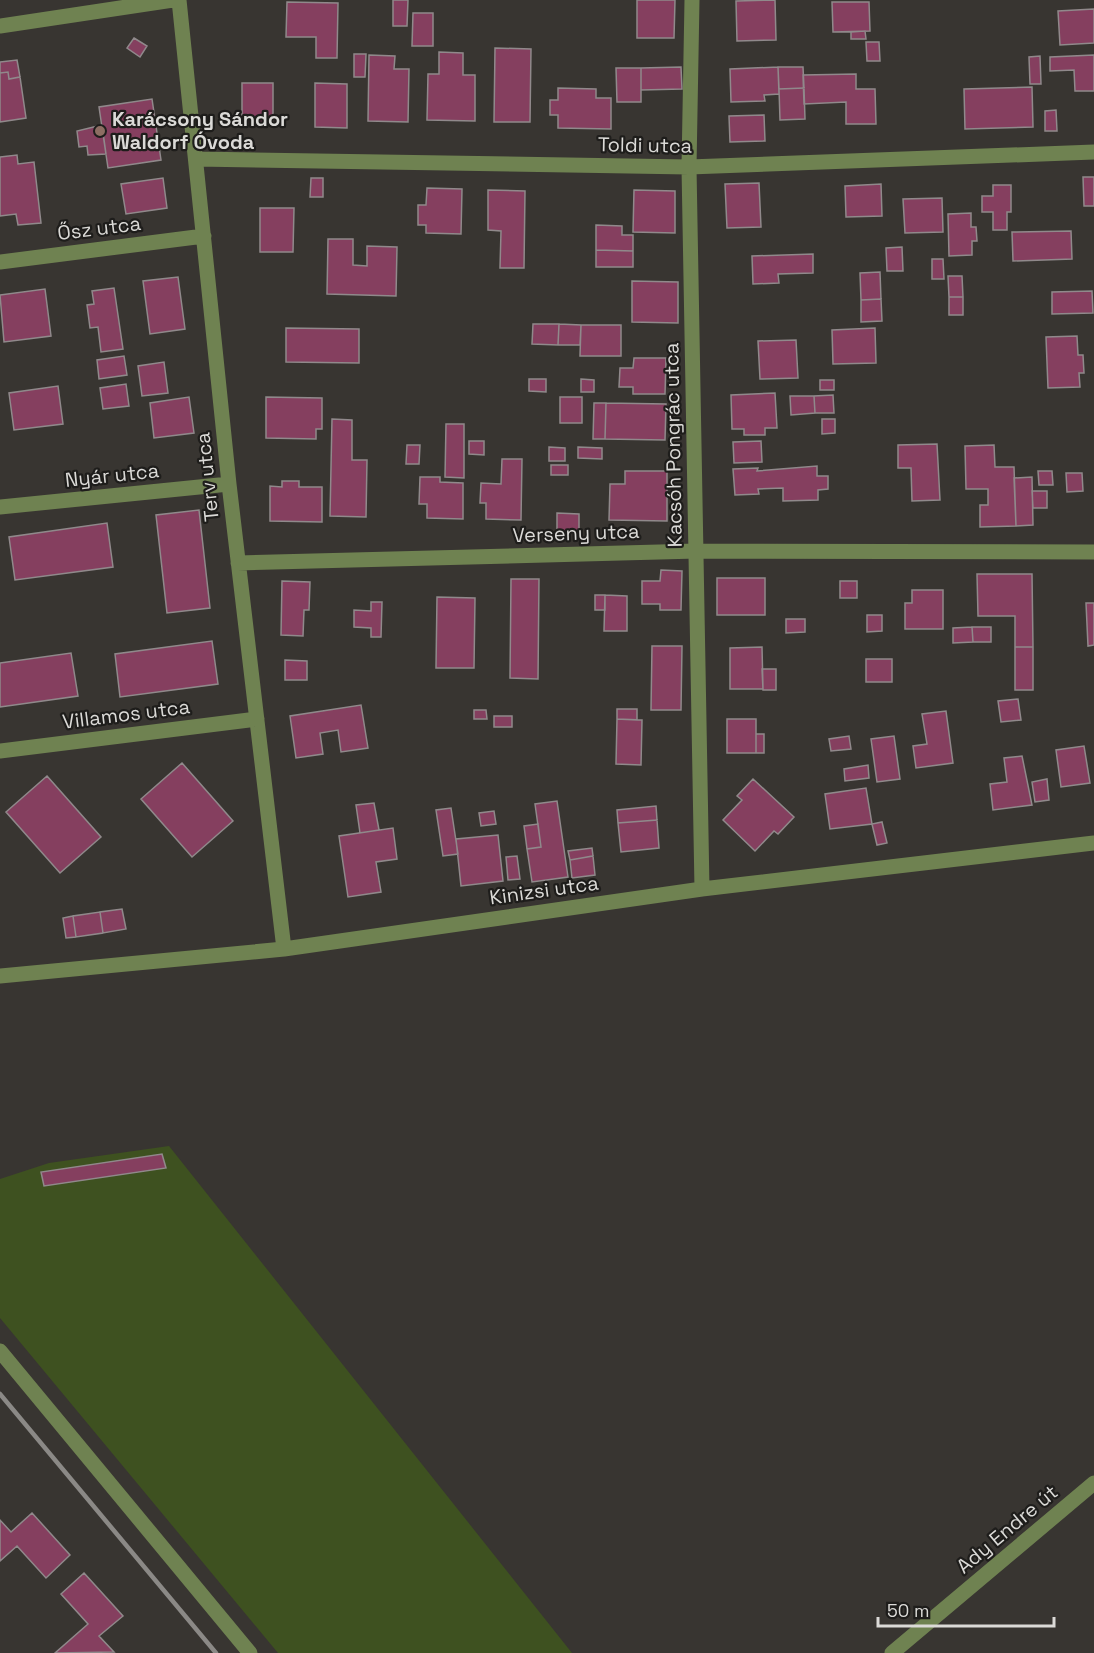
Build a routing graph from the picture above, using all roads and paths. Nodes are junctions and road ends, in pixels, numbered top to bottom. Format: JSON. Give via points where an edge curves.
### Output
{"nodes":[{"id":1,"x":173,"y":0,"type":"edge"},
{"id":2,"x":179,"y":0,"type":"edge"},
{"id":3,"x":692,"y":0,"type":"edge"},
{"id":4,"x":0,"y":26,"type":"edge"},
{"id":5,"x":1094,"y":152,"type":"edge"},
{"id":6,"x":196,"y":159,"type":"junction"},
{"id":7,"x":689,"y":167,"type":"junction"},
{"id":8,"x":204,"y":236,"type":"junction"},
{"id":9,"x":0,"y":262,"type":"edge"},
{"id":10,"x":229,"y":484,"type":"junction"},
{"id":11,"x":0,"y":507,"type":"edge"},
{"id":12,"x":697,"y":551,"type":"junction"},
{"id":13,"x":1094,"y":552,"type":"edge"},
{"id":14,"x":238,"y":563,"type":"junction"},
{"id":15,"x":257,"y":719,"type":"junction"},
{"id":16,"x":0,"y":751,"type":"edge"},
{"id":17,"x":1094,"y":843,"type":"edge"},
{"id":18,"x":702,"y":889,"type":"junction"},
{"id":19,"x":285,"y":949,"type":"junction"},
{"id":20,"x":0,"y":976,"type":"edge"},
{"id":21,"x":0,"y":1351,"type":"edge"},
{"id":22,"x":1094,"y":1483,"type":"edge"},
{"id":23,"x":250,"y":1653,"type":"edge"},
{"id":24,"x":892,"y":1653,"type":"edge"}],
"edges":[{"from":1,"to":4,"type":"street"},
{"from":2,"to":6,"type":"street","name":"Terv utca"},
{"from":3,"to":7,"type":"street","name":"Kacsóh Pongrác utca"},
{"from":5,"to":7,"type":"street","name":"Toldi utca"},
{"from":6,"to":7,"type":"street","name":"Toldi utca"},
{"from":6,"to":8,"type":"street","name":"Terv utca"},
{"from":7,"to":12,"type":"street","name":"Kacsóh Pongrác utca"},
{"from":8,"to":9,"type":"street","name":"Ősz utca"},
{"from":8,"to":10,"type":"street","name":"Terv utca"},
{"from":10,"to":11,"type":"street","name":"Nyár utca"},
{"from":10,"to":14,"type":"street","name":"Terv utca"},
{"from":12,"to":13,"type":"street","name":"Verseny utca"},
{"from":12,"to":14,"type":"street","name":"Verseny utca"},
{"from":12,"to":18,"type":"street","name":"Kacsóh Pongrác utca"},
{"from":14,"to":15,"type":"street","name":"Terv utca"},
{"from":15,"to":16,"type":"street","name":"Villamos utca"},
{"from":15,"to":19,"type":"street","name":"Terv utca"},
{"from":17,"to":18,"type":"street","name":"Kinizsi utca"},
{"from":18,"to":19,"type":"street","name":"Kinizsi utca"},
{"from":19,"to":20,"type":"street","name":"Kinizsi utca"},
{"from":21,"to":23,"type":"street"},
{"from":22,"to":24,"type":"street","name":"Ady Endre út"}]}
